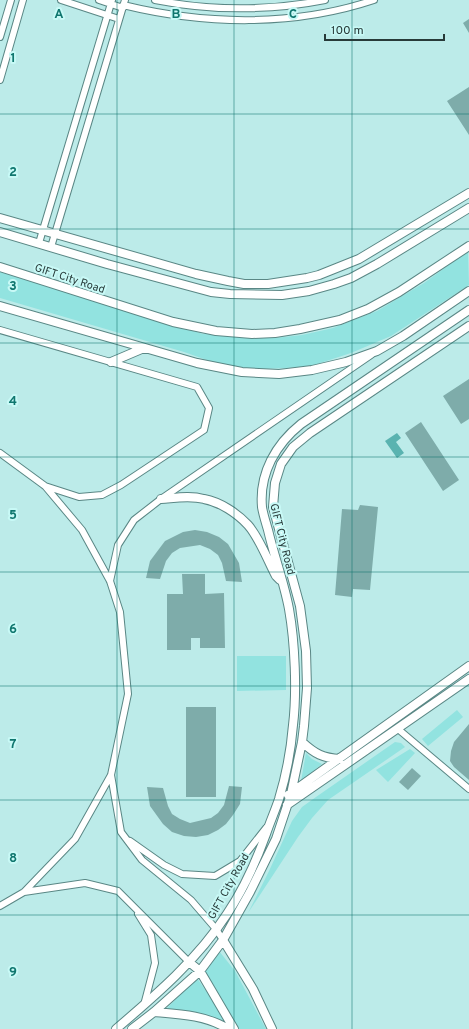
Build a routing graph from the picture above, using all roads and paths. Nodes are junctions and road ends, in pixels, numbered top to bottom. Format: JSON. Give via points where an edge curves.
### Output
{"nodes":[{"id":1,"x":11,"y":0,"type":"edge"},
{"id":2,"x":23,"y":0,"type":"edge"},
{"id":3,"x":61,"y":0,"type":"edge"},
{"id":4,"x":99,"y":0,"type":"edge"},
{"id":5,"x":155,"y":0,"type":"edge"},
{"id":6,"x":325,"y":0,"type":"edge"},
{"id":7,"x":374,"y":0,"type":"edge"},
{"id":8,"x":111,"y":2,"type":"edge"},
{"id":9,"x":124,"y":4,"type":"edge"},
{"id":10,"x":107,"y":15,"type":"junction"},
{"id":11,"x":119,"y":19,"type":"junction"},
{"id":12,"x":0,"y":37,"type":"edge"},
{"id":13,"x":0,"y":80,"type":"edge"},
{"id":14,"x":469,"y":193,"type":"edge"},
{"id":15,"x":469,"y":208,"type":"edge"},
{"id":16,"x":0,"y":218,"type":"edge"},
{"id":17,"x":43,"y":230,"type":"junction"},
{"id":18,"x":0,"y":232,"type":"edge"},
{"id":19,"x":55,"y":234,"type":"junction"},
{"id":20,"x":39,"y":244,"type":"junction"},
{"id":21,"x":469,"y":246,"type":"edge"},
{"id":22,"x":51,"y":247,"type":"junction"},
{"id":23,"x":0,"y":267,"type":"edge"},
{"id":24,"x":469,"y":291,"type":"edge"},
{"id":25,"x":0,"y":306,"type":"edge"},
{"id":26,"x":469,"y":310,"type":"edge"},
{"id":27,"x":469,"y":326,"type":"edge"},
{"id":28,"x":0,"y":330,"type":"edge"},
{"id":29,"x":144,"y":348,"type":"junction"},
{"id":30,"x":377,"y":351,"type":"junction"},
{"id":31,"x":111,"y":362,"type":"junction"},
{"id":32,"x":0,"y":453,"type":"edge"},
{"id":33,"x":45,"y":486,"type":"junction"},
{"id":34,"x":161,"y":499,"type":"junction"},
{"id":35,"x":110,"y":581,"type":"junction"},
{"id":36,"x":282,"y":581,"type":"junction"},
{"id":37,"x":469,"y":666,"type":"edge"},
{"id":38,"x":469,"y":679,"type":"edge"},
{"id":39,"x":398,"y":729,"type":"junction"},
{"id":40,"x":302,"y":742,"type":"junction"},
{"id":41,"x":340,"y":759,"type":"junction"},
{"id":42,"x":111,"y":775,"type":"junction"},
{"id":43,"x":469,"y":789,"type":"edge"},
{"id":44,"x":291,"y":794,"type":"junction"},
{"id":45,"x":279,"y":800,"type":"junction"},
{"id":46,"x":287,"y":805,"type":"junction"},
{"id":47,"x":274,"y":814,"type":"junction"},
{"id":48,"x":270,"y":823,"type":"junction"},
{"id":49,"x":126,"y":838,"type":"junction"},
{"id":50,"x":24,"y":892,"type":"junction"},
{"id":51,"x":133,"y":904,"type":"junction"},
{"id":52,"x":0,"y":906,"type":"edge"},
{"id":53,"x":216,"y":929,"type":"junction"},
{"id":54,"x":223,"y":940,"type":"junction"},
{"id":55,"x":189,"y":962,"type":"junction"},
{"id":56,"x":200,"y":971,"type":"junction"},
{"id":57,"x":144,"y":1005,"type":"junction"},
{"id":58,"x":154,"y":1012,"type":"junction"},
{"id":59,"x":116,"y":1029,"type":"edge"},
{"id":60,"x":132,"y":1029,"type":"edge"},
{"id":61,"x":228,"y":1029,"type":"edge"},
{"id":62,"x":234,"y":1029,"type":"edge"},
{"id":63,"x":272,"y":1029,"type":"edge"}],
"edges":[{"from":1,"to":12,"type":"street"},
{"from":2,"to":13,"type":"street"},
{"from":3,"to":10,"type":"street"},
{"from":4,"to":8,"type":"street"},
{"from":5,"to":6,"type":"street","via":[[191,6],[235,8],[279,7]]},
{"from":7,"to":9,"type":"street","via":[[326,12],[257,20],[190,17]]},
{"from":8,"to":9,"type":"street"},
{"from":8,"to":10,"type":"street"},
{"from":9,"to":11,"type":"street"},
{"from":10,"to":11,"type":"street"},
{"from":10,"to":17,"type":"street"},
{"from":11,"to":19,"type":"street"},
{"from":14,"to":19,"type":"street","via":[[380,248],[342,267],[307,278],[268,284],[244,284],[196,274]]},
{"from":15,"to":22,"type":"street","via":[[351,278],[282,296],[211,292]]},
{"from":16,"to":17,"type":"street"},
{"from":17,"to":19,"type":"street"},
{"from":17,"to":20,"type":"street"},
{"from":18,"to":20,"type":"street"},
{"from":19,"to":22,"type":"street"},
{"from":20,"to":22,"type":"street"},
{"from":21,"to":23,"type":"street","name":"GIFT City Road","via":[[368,309],[340,320],[275,333],[216,331],[173,322]]},
{"from":24,"to":30,"type":"street"},
{"from":25,"to":29,"type":"street"},
{"from":26,"to":36,"type":"street","name":"GIFT City Road","via":[[301,424],[288,434],[278,447],[265,474],[262,507]]},
{"from":27,"to":40,"type":"street","name":"GIFT City Road","via":[[310,433],[293,447],[281,464],[275,483],[273,507],[300,606],[305,646],[307,688]]},
{"from":28,"to":31,"type":"street"},
{"from":29,"to":30,"type":"street","via":[[242,372],[278,374],[339,364]]},
{"from":29,"to":31,"type":"street"},
{"from":30,"to":34,"type":"street"},
{"from":31,"to":33,"type":"street","via":[[198,387],[209,408],[204,430],[122,485],[102,495],[80,497]]},
{"from":32,"to":33,"type":"street"},
{"from":33,"to":35,"type":"street","via":[[82,530]]},
{"from":34,"to":35,"type":"street","via":[[134,520],[118,545]]},
{"from":34,"to":36,"type":"street","via":[[204,499],[239,516],[249,525],[276,576]]},
{"from":35,"to":42,"type":"street","via":[[120,612],[128,694]]},
{"from":36,"to":45,"type":"street","name":"GIFT City Road","via":[[289,610],[295,692],[294,725]]},
{"from":37,"to":41,"type":"street"},
{"from":38,"to":39,"type":"street"},
{"from":39,"to":43,"type":"street"},
{"from":39,"to":46,"type":"street"},
{"from":40,"to":41,"type":"street","via":[[312,751],[327,758]]},
{"from":40,"to":44,"type":"street","name":"GIFT City Road"},
{"from":41,"to":44,"type":"street"},
{"from":42,"to":49,"type":"street","via":[[121,832]]},
{"from":42,"to":50,"type":"street","via":[[75,839]]},
{"from":44,"to":45,"type":"street"},
{"from":44,"to":46,"type":"street","name":"GIFT City Road"},
{"from":45,"to":47,"type":"street","name":"GIFT City Road"},
{"from":46,"to":47,"type":"street"},
{"from":46,"to":54,"type":"street","name":"GIFT City Road","via":[[276,839]]},
{"from":47,"to":48,"type":"street","name":"GIFT City Road"},
{"from":48,"to":49,"type":"street","via":[[240,861],[215,876],[182,874],[164,866]]},
{"from":48,"to":53,"type":"street","name":"GIFT City Road","via":[[245,883],[228,914]]},
{"from":49,"to":53,"type":"street","via":[[142,860],[191,900]]},
{"from":50,"to":51,"type":"street","via":[[85,883],[118,891]]},
{"from":50,"to":52,"type":"street"},
{"from":51,"to":55,"type":"street"},
{"from":51,"to":57,"type":"street","via":[[151,935],[155,963]]},
{"from":53,"to":54,"type":"street"},
{"from":53,"to":55,"type":"street","name":"GIFT City Road"},
{"from":54,"to":56,"type":"street","name":"GIFT City Road"},
{"from":54,"to":63,"type":"street","via":[[253,989]]},
{"from":55,"to":56,"type":"street"},
{"from":55,"to":57,"type":"street","name":"GIFT City Road"},
{"from":56,"to":58,"type":"street","name":"GIFT City Road"},
{"from":56,"to":62,"type":"street"},
{"from":57,"to":59,"type":"street","name":"GIFT City Road"},
{"from":58,"to":60,"type":"street","name":"GIFT City Road"},
{"from":58,"to":61,"type":"street","via":[[194,1016]]}]}
